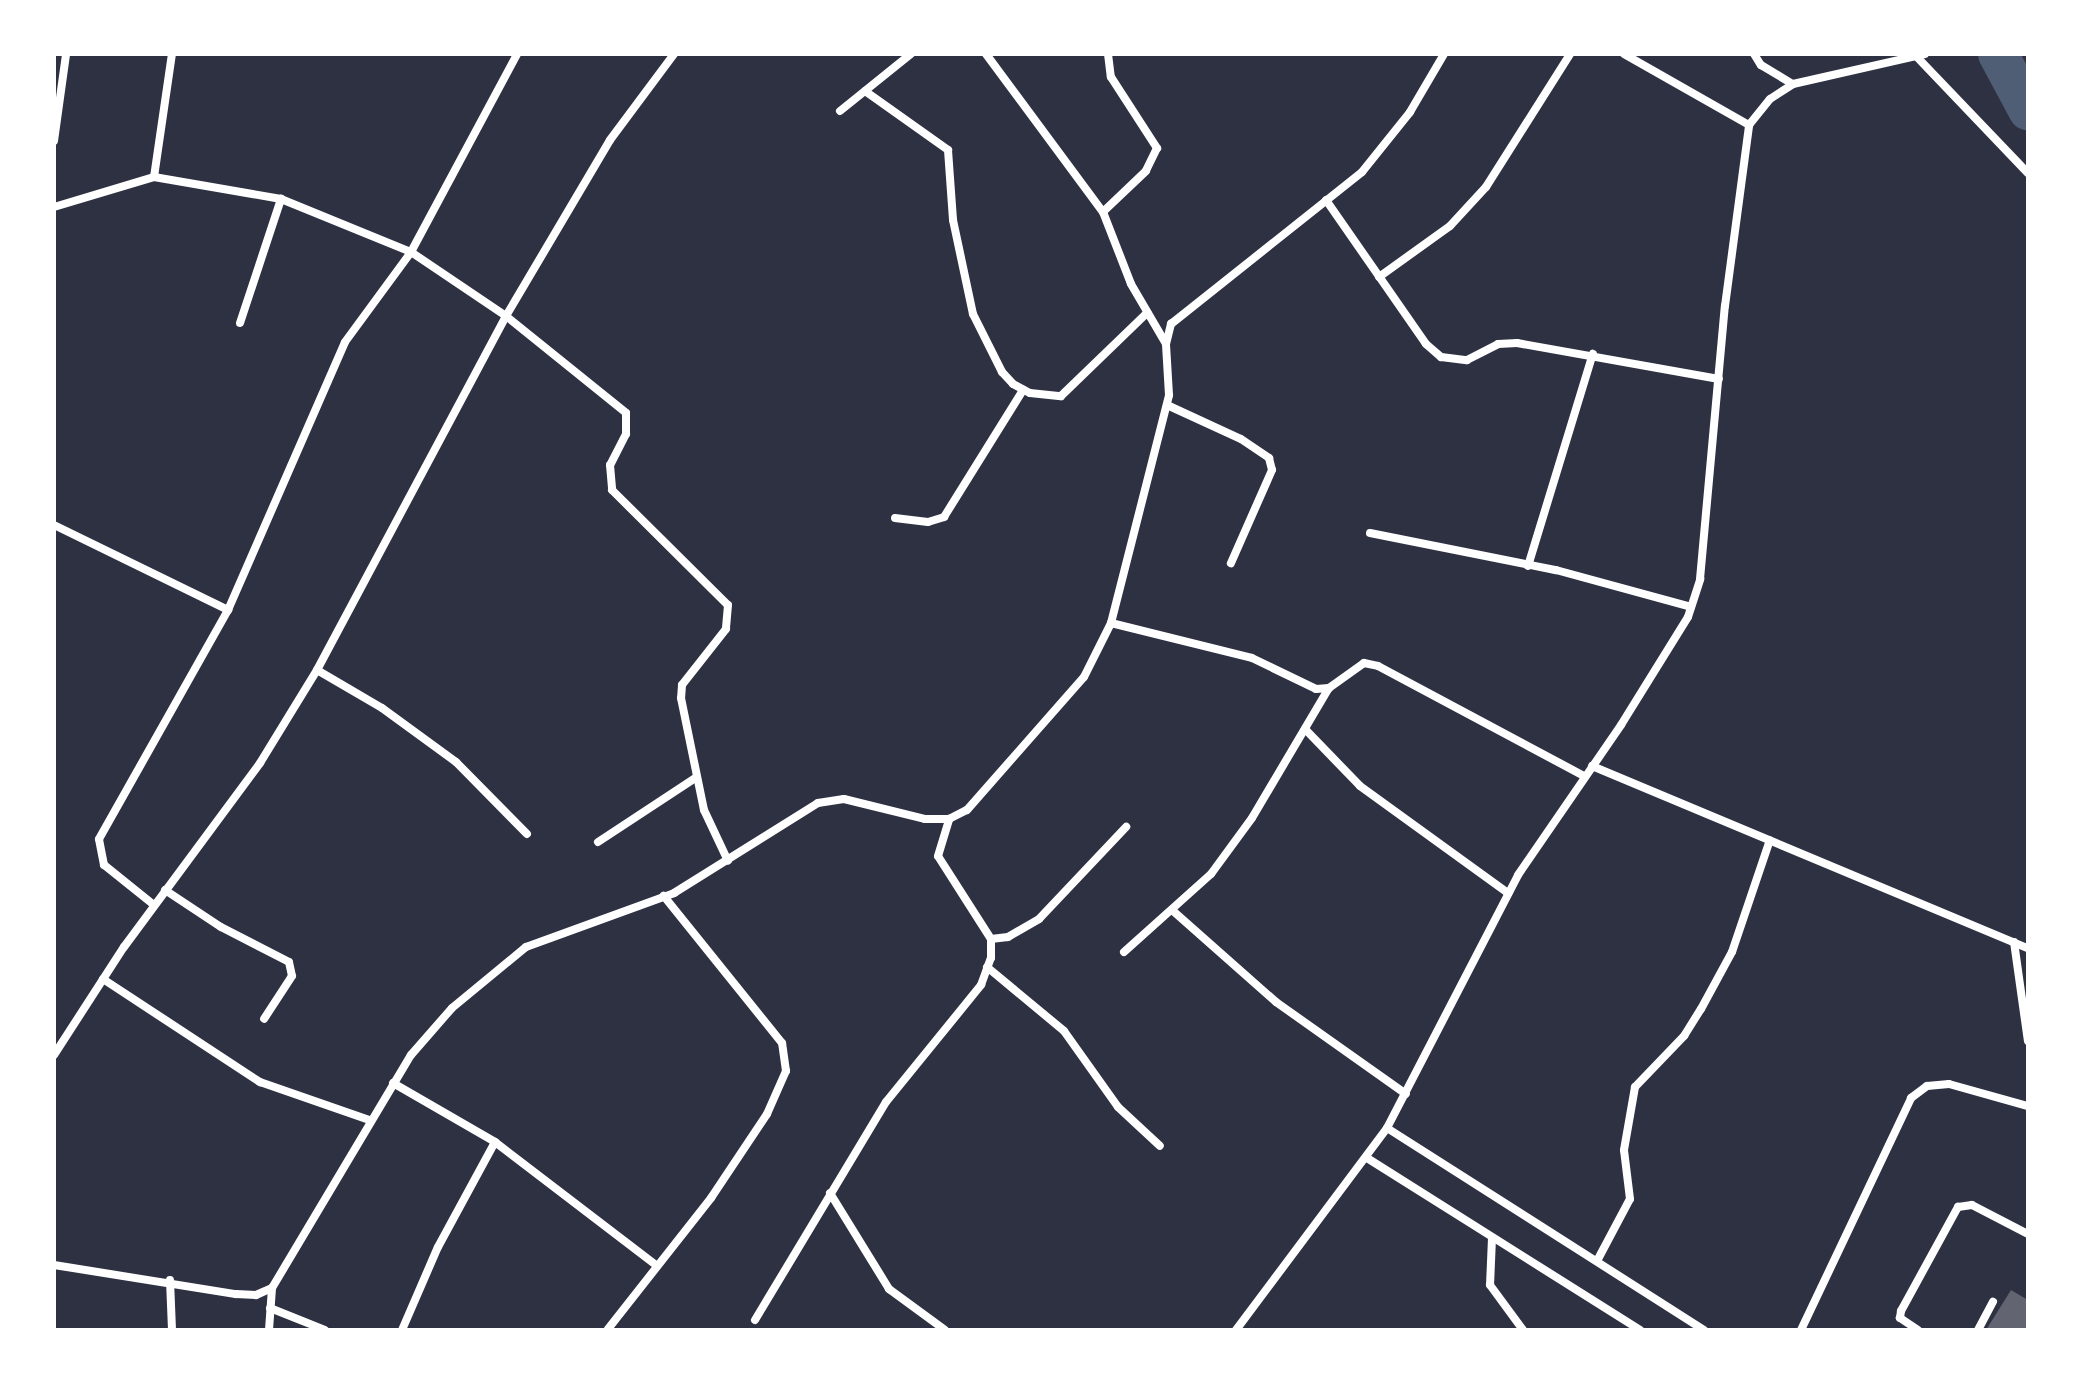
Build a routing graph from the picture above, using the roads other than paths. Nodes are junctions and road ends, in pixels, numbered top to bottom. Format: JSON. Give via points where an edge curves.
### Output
{"nodes":[{"id":1,"x":66,"y":54,"type":"edge"},
{"id":2,"x":172,"y":54,"type":"edge"},
{"id":3,"x":517,"y":54,"type":"edge"},
{"id":4,"x":674,"y":54,"type":"edge"},
{"id":5,"x":911,"y":54,"type":"edge"},
{"id":6,"x":986,"y":54,"type":"edge"},
{"id":7,"x":1108,"y":54,"type":"edge"},
{"id":8,"x":1444,"y":54,"type":"edge"},
{"id":9,"x":1570,"y":54,"type":"edge"},
{"id":10,"x":1624,"y":54,"type":"edge"},
{"id":11,"x":1754,"y":54,"type":"edge"},
{"id":12,"x":1920,"y":55,"type":"edge"},
{"id":13,"x":1793,"y":84,"type":"junction"},
{"id":14,"x":865,"y":91,"type":"junction"},
{"id":15,"x":840,"y":111,"type":"dead end"},
{"id":16,"x":1749,"y":125,"type":"junction"},
{"id":17,"x":54,"y":141,"type":"edge"},
{"id":18,"x":2028,"y":173,"type":"edge"},
{"id":19,"x":154,"y":177,"type":"junction"},
{"id":20,"x":281,"y":199,"type":"junction"},
{"id":21,"x":1326,"y":200,"type":"junction"},
{"id":22,"x":54,"y":207,"type":"edge"},
{"id":23,"x":1103,"y":212,"type":"junction"},
{"id":24,"x":411,"y":252,"type":"junction"},
{"id":25,"x":1379,"y":277,"type":"junction"},
{"id":26,"x":1147,"y":313,"type":"junction"},
{"id":27,"x":506,"y":316,"type":"junction"},
{"id":28,"x":240,"y":323,"type":"dead end"},
{"id":29,"x":1166,"y":344,"type":"junction"},
{"id":30,"x":1593,"y":354,"type":"junction"},
{"id":31,"x":1719,"y":379,"type":"junction"},
{"id":32,"x":1023,"y":390,"type":"junction"},
{"id":33,"x":1167,"y":405,"type":"junction"},
{"id":34,"x":895,"y":518,"type":"dead end"},
{"id":35,"x":54,"y":525,"type":"edge"},
{"id":36,"x":1370,"y":533,"type":"dead end"},
{"id":37,"x":1231,"y":563,"type":"dead end"},
{"id":38,"x":1528,"y":566,"type":"junction"},
{"id":39,"x":1691,"y":607,"type":"junction"},
{"id":40,"x":228,"y":610,"type":"junction"},
{"id":41,"x":1111,"y":623,"type":"junction"},
{"id":42,"x":317,"y":670,"type":"junction"},
{"id":43,"x":1329,"y":688,"type":"junction"},
{"id":44,"x":1305,"y":729,"type":"junction"},
{"id":45,"x":1592,"y":766,"type":"junction"},
{"id":46,"x":1584,"y":776,"type":"junction"},
{"id":47,"x":697,"y":777,"type":"junction"},
{"id":48,"x":949,"y":819,"type":"junction"},
{"id":49,"x":1126,"y":827,"type":"dead end"},
{"id":50,"x":527,"y":834,"type":"dead end"},
{"id":51,"x":1770,"y":840,"type":"junction"},
{"id":52,"x":598,"y":842,"type":"dead end"},
{"id":53,"x":728,"y":861,"type":"junction"},
{"id":54,"x":165,"y":890,"type":"junction"},
{"id":55,"x":1508,"y":893,"type":"junction"},
{"id":56,"x":664,"y":896,"type":"junction"},
{"id":57,"x":154,"y":905,"type":"junction"},
{"id":58,"x":1172,"y":910,"type":"junction"},
{"id":59,"x":991,"y":939,"type":"junction"},
{"id":60,"x":2014,"y":942,"type":"junction"},
{"id":61,"x":2028,"y":948,"type":"edge"},
{"id":62,"x":1124,"y":952,"type":"dead end"},
{"id":63,"x":987,"y":967,"type":"junction"},
{"id":64,"x":103,"y":979,"type":"junction"},
{"id":65,"x":264,"y":1019,"type":"dead end"},
{"id":66,"x":2028,"y":1041,"type":"edge"},
{"id":67,"x":54,"y":1055,"type":"edge"},
{"id":68,"x":393,"y":1083,"type":"junction"},
{"id":69,"x":1406,"y":1094,"type":"junction"},
{"id":70,"x":2028,"y":1106,"type":"edge"},
{"id":71,"x":369,"y":1120,"type":"junction"},
{"id":72,"x":1387,"y":1128,"type":"junction"},
{"id":73,"x":495,"y":1142,"type":"junction"},
{"id":74,"x":1160,"y":1146,"type":"dead end"},
{"id":75,"x":1367,"y":1158,"type":"junction"},
{"id":76,"x":830,"y":1193,"type":"junction"},
{"id":77,"x":2028,"y":1234,"type":"edge"},
{"id":78,"x":1492,"y":1238,"type":"junction"},
{"id":79,"x":1597,"y":1261,"type":"junction"},
{"id":80,"x":54,"y":1265,"type":"edge"},
{"id":81,"x":657,"y":1266,"type":"junction"},
{"id":82,"x":170,"y":1280,"type":"junction"},
{"id":83,"x":272,"y":1288,"type":"junction"},
{"id":84,"x":1993,"y":1302,"type":"dead end"},
{"id":85,"x":270,"y":1308,"type":"junction"},
{"id":86,"x":755,"y":1320,"type":"dead end"},
{"id":87,"x":608,"y":1329,"type":"edge"},
{"id":88,"x":172,"y":1330,"type":"edge"},
{"id":89,"x":269,"y":1330,"type":"edge"},
{"id":90,"x":325,"y":1330,"type":"edge"},
{"id":91,"x":402,"y":1330,"type":"edge"},
{"id":92,"x":945,"y":1330,"type":"edge"},
{"id":93,"x":1236,"y":1330,"type":"edge"},
{"id":94,"x":1523,"y":1330,"type":"edge"},
{"id":95,"x":1640,"y":1330,"type":"edge"},
{"id":96,"x":1704,"y":1330,"type":"edge"},
{"id":97,"x":1801,"y":1330,"type":"edge"},
{"id":98,"x":1918,"y":1330,"type":"edge"},
{"id":99,"x":1978,"y":1330,"type":"edge"}],
"edges":[{"from":1,"to":17,"type":"street"},
{"from":2,"to":19,"type":"street"},
{"from":3,"to":24,"type":"street"},
{"from":4,"to":27,"type":"street","via":[[610,140]]},
{"from":5,"to":14,"type":"street"},
{"from":6,"to":23,"type":"street"},
{"from":7,"to":23,"type":"street","via":[[1111,77],[1157,148],[1146,171]]},
{"from":8,"to":21,"type":"street","via":[[1410,112],[1362,172]]},
{"from":9,"to":25,"type":"street","via":[[1486,187],[1450,226]]},
{"from":10,"to":16,"type":"street"},
{"from":11,"to":13,"type":"street","via":[[1761,65]]},
{"from":12,"to":13,"type":"street"},
{"from":12,"to":18,"type":"street"},
{"from":13,"to":16,"type":"street","via":[[1770,99]]},
{"from":14,"to":15,"type":"street"},
{"from":14,"to":32,"type":"street","via":[[948,150],[953,220],[973,314],[1002,372]]},
{"from":16,"to":31,"type":"street"},
{"from":19,"to":20,"type":"street"},
{"from":19,"to":22,"type":"street"},
{"from":20,"to":24,"type":"street"},
{"from":20,"to":28,"type":"street"},
{"from":21,"to":25,"type":"street"},
{"from":21,"to":29,"type":"street","via":[[1171,324]]},
{"from":23,"to":26,"type":"street"},
{"from":24,"to":27,"type":"street"},
{"from":24,"to":40,"type":"street","via":[[345,342]]},
{"from":25,"to":30,"type":"street","via":[[1426,344],[1453,362],[1498,344]]},
{"from":26,"to":29,"type":"street"},
{"from":26,"to":32,"type":"street","via":[[1061,396],[1052,399]]},
{"from":27,"to":42,"type":"street"},
{"from":27,"to":47,"type":"street","via":[[626,413],[626,434],[610,465],[612,490],[728,605],[726,629],[682,685],[683,717]]},
{"from":29,"to":33,"type":"street"},
{"from":30,"to":31,"type":"street"},
{"from":30,"to":38,"type":"street"},
{"from":31,"to":39,"type":"street","via":[[1700,579]]},
{"from":32,"to":34,"type":"street","via":[[944,517],[928,522]]},
{"from":33,"to":37,"type":"street","via":[[1269,458],[1272,470]]},
{"from":33,"to":41,"type":"street"},
{"from":35,"to":40,"type":"street"},
{"from":36,"to":38,"type":"street"},
{"from":38,"to":39,"type":"street"},
{"from":39,"to":45,"type":"street"},
{"from":40,"to":57,"type":"street","via":[[99,839],[104,865]]},
{"from":41,"to":43,"type":"street","via":[[1252,658],[1316,689]]},
{"from":41,"to":48,"type":"street","via":[[1084,677],[967,810]]},
{"from":42,"to":50,"type":"street","via":[[382,708],[456,762]]},
{"from":42,"to":54,"type":"street","via":[[260,763]]},
{"from":43,"to":44,"type":"street"},
{"from":43,"to":46,"type":"street","via":[[1353,668],[1378,666]]},
{"from":44,"to":55,"type":"street","via":[[1360,786]]},
{"from":44,"to":58,"type":"street","via":[[1211,874]]},
{"from":45,"to":46,"type":"street"},
{"from":45,"to":51,"type":"street"},
{"from":46,"to":55,"type":"street"},
{"from":47,"to":52,"type":"street"},
{"from":47,"to":53,"type":"street","via":[[704,810]]},
{"from":48,"to":53,"type":"street","via":[[925,819],[844,799],[818,803]]},
{"from":48,"to":59,"type":"street","via":[[938,856]]},
{"from":49,"to":59,"type":"street","via":[[1039,919],[1016,934]]},
{"from":51,"to":60,"type":"street"},
{"from":51,"to":79,"type":"street","via":[[1732,952],[1707,998],[1684,1036],[1635,1087],[1624,1150],[1630,1199]]},
{"from":53,"to":56,"type":"street"},
{"from":54,"to":57,"type":"street"},
{"from":54,"to":65,"type":"street","via":[[289,962],[292,976]]},
{"from":55,"to":69,"type":"street"},
{"from":56,"to":68,"type":"street","via":[[526,947],[452,1008]]},
{"from":56,"to":81,"type":"street","via":[[782,1043],[786,1071],[753,1136]]},
{"from":57,"to":64,"type":"street"},
{"from":58,"to":62,"type":"street"},
{"from":58,"to":69,"type":"street","via":[[1276,1002]]},
{"from":59,"to":63,"type":"street"},
{"from":60,"to":61,"type":"street"},
{"from":60,"to":66,"type":"street"},
{"from":63,"to":74,"type":"street","via":[[1064,1031],[1118,1107]]},
{"from":63,"to":76,"type":"street","via":[[981,985],[909,1068]]},
{"from":64,"to":67,"type":"street"},
{"from":64,"to":71,"type":"street","via":[[260,1082]]},
{"from":68,"to":71,"type":"street"},
{"from":68,"to":73,"type":"street"},
{"from":69,"to":72,"type":"street"},
{"from":70,"to":97,"type":"street","via":[[1949,1084],[1927,1086],[1911,1098]]},
{"from":71,"to":83,"type":"street"},
{"from":72,"to":75,"type":"street"},
{"from":72,"to":79,"type":"street"},
{"from":73,"to":81,"type":"street"},
{"from":73,"to":91,"type":"street","via":[[438,1247]]},
{"from":75,"to":78,"type":"street"},
{"from":75,"to":93,"type":"street"},
{"from":76,"to":86,"type":"street"},
{"from":76,"to":92,"type":"street","via":[[889,1289]]},
{"from":77,"to":98,"type":"street","via":[[1963,1203],[1901,1311],[1900,1318]]},
{"from":78,"to":94,"type":"street","via":[[1490,1285]]},
{"from":78,"to":95,"type":"street"},
{"from":79,"to":96,"type":"street"},
{"from":80,"to":82,"type":"street"},
{"from":81,"to":87,"type":"street"},
{"from":82,"to":83,"type":"street","via":[[236,1294],[256,1295]]},
{"from":82,"to":88,"type":"street"},
{"from":83,"to":85,"type":"street"},
{"from":84,"to":99,"type":"street"},
{"from":85,"to":89,"type":"street"},
{"from":85,"to":90,"type":"street"}]}
